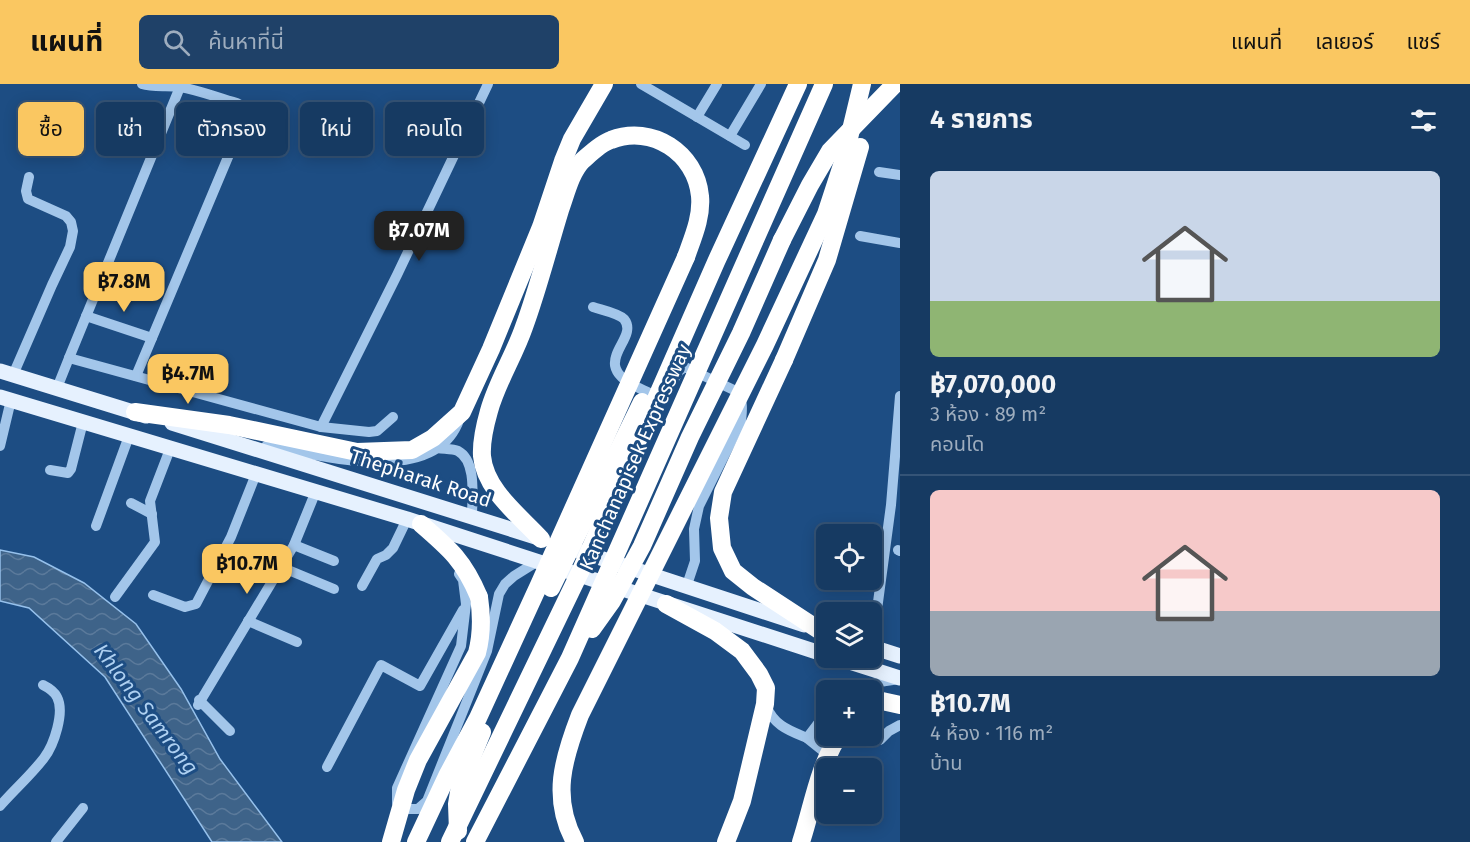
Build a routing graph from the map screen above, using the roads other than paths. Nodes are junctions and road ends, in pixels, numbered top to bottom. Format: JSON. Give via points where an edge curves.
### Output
{"nodes":[{"id":1,"x":142,"y":84,"type":"edge"},
{"id":2,"x":488,"y":84,"type":"edge"},
{"id":3,"x":604,"y":84,"type":"edge"},
{"id":4,"x":641,"y":84,"type":"edge"},
{"id":5,"x":717,"y":84,"type":"edge"},
{"id":6,"x":761,"y":84,"type":"edge"},
{"id":7,"x":798,"y":84,"type":"edge"},
{"id":8,"x":824,"y":84,"type":"edge"},
{"id":9,"x":862,"y":84,"type":"edge"},
{"id":10,"x":873,"y":84,"type":"edge"},
{"id":11,"x":895,"y":84,"type":"edge"},
{"id":12,"x":160,"y":85,"type":"edge"},
{"id":13,"x":180,"y":87,"type":"junction"},
{"id":14,"x":697,"y":117,"type":"junction"},
{"id":15,"x":730,"y":136,"type":"junction"},
{"id":16,"x":746,"y":146,"type":"dead end"},
{"id":17,"x":879,"y":172,"type":"dead end"},
{"id":18,"x":900,"y":175,"type":"edge"},
{"id":19,"x":30,"y":177,"type":"dead end"},
{"id":20,"x":860,"y":236,"type":"dead end"},
{"id":21,"x":900,"y":243,"type":"edge"},
{"id":22,"x":717,"y":262,"type":"junction"},
{"id":23,"x":593,"y":307,"type":"dead end"},
{"id":24,"x":86,"y":316,"type":"junction"},
{"id":25,"x":152,"y":338,"type":"junction"},
{"id":26,"x":69,"y":358,"type":"junction"},
{"id":27,"x":7,"y":373,"type":"edge"},
{"id":28,"x":136,"y":376,"type":"junction"},
{"id":29,"x":57,"y":388,"type":"junction"},
{"id":30,"x":900,"y":396,"type":"edge"},
{"id":31,"x":6,"y":399,"type":"edge"},
{"id":32,"x":135,"y":412,"type":"junction"},
{"id":33,"x":462,"y":412,"type":"junction"},
{"id":34,"x":393,"y":417,"type":"dead end"},
{"id":35,"x":83,"y":422,"type":"junction"},
{"id":36,"x":321,"y":427,"type":"junction"},
{"id":37,"x":129,"y":436,"type":"junction"},
{"id":38,"x":236,"y":442,"type":"junction"},
{"id":39,"x":0,"y":446,"type":"edge"},
{"id":40,"x":438,"y":448,"type":"junction"},
{"id":41,"x":170,"y":449,"type":"junction"},
{"id":42,"x":50,"y":470,"type":"dead end"},
{"id":43,"x":256,"y":474,"type":"junction"},
{"id":44,"x":316,"y":491,"type":"junction"},
{"id":45,"x":131,"y":503,"type":"dead end"},
{"id":46,"x":152,"y":514,"type":"junction"},
{"id":47,"x":472,"y":516,"type":"junction"},
{"id":48,"x":414,"y":522,"type":"junction"},
{"id":49,"x":96,"y":526,"type":"dead end"},
{"id":50,"x":542,"y":539,"type":"junction"},
{"id":51,"x":294,"y":545,"type":"junction"},
{"id":52,"x":333,"y":561,"type":"dead end"},
{"id":53,"x":538,"y":561,"type":"junction"},
{"id":54,"x":281,"y":567,"type":"junction"},
{"id":55,"x":362,"y":586,"type":"dead end"},
{"id":56,"x":686,"y":588,"type":"junction"},
{"id":57,"x":334,"y":590,"type":"dead end"},
{"id":58,"x":153,"y":595,"type":"dead end"},
{"id":59,"x":115,"y":597,"type":"dead end"},
{"id":60,"x":473,"y":601,"type":"junction"},
{"id":61,"x":878,"y":602,"type":"edge"},
{"id":62,"x":666,"y":604,"type":"junction"},
{"id":63,"x":248,"y":621,"type":"junction"},
{"id":64,"x":816,"y":627,"type":"edge"},
{"id":65,"x":816,"y":629,"type":"edge"},
{"id":66,"x":297,"y":642,"type":"dead end"},
{"id":67,"x":882,"y":650,"type":"edge"},
{"id":68,"x":816,"y":652,"type":"edge"},
{"id":69,"x":899,"y":655,"type":"edge"},
{"id":70,"x":570,"y":658,"type":"junction"},
{"id":71,"x":867,"y":668,"type":"edge"},
{"id":72,"x":900,"y":679,"type":"edge"},
{"id":73,"x":882,"y":682,"type":"edge"},
{"id":74,"x":43,"y":685,"type":"dead end"},
{"id":75,"x":882,"y":701,"type":"edge"},
{"id":76,"x":765,"y":704,"type":"junction"},
{"id":77,"x":900,"y":705,"type":"edge"},
{"id":78,"x":900,"y":725,"type":"edge"},
{"id":79,"x":816,"y":726,"type":"edge"},
{"id":80,"x":230,"y":731,"type":"dead end"},
{"id":81,"x":807,"y":738,"type":"junction"},
{"id":82,"x":882,"y":738,"type":"edge"},
{"id":83,"x":832,"y":746,"type":"edge"},
{"id":84,"x":827,"y":754,"type":"junction"},
{"id":85,"x":327,"y":767,"type":"dead end"},
{"id":86,"x":0,"y":806,"type":"edge"},
{"id":87,"x":83,"y":808,"type":"dead end"},
{"id":88,"x":808,"y":820,"type":"junction"},
{"id":89,"x":56,"y":842,"type":"edge"},
{"id":90,"x":391,"y":842,"type":"edge"},
{"id":91,"x":416,"y":842,"type":"edge"},
{"id":92,"x":450,"y":842,"type":"edge"},
{"id":93,"x":459,"y":842,"type":"edge"},
{"id":94,"x":475,"y":842,"type":"edge"},
{"id":95,"x":575,"y":842,"type":"edge"},
{"id":96,"x":726,"y":842,"type":"edge"},
{"id":97,"x":794,"y":842,"type":"edge"},
{"id":98,"x":801,"y":842,"type":"edge"}],
"edges":[{"from":1,"to":12,"type":"street"},
{"from":2,"to":36,"type":"street"},
{"from":3,"to":33,"type":"highway","via":[[566,154],[541,227]]},
{"from":4,"to":14,"type":"street"},
{"from":5,"to":14,"type":"street"},
{"from":6,"to":15,"type":"street"},
{"from":7,"to":22,"type":"highway","name":"Kanchanapisek Expressway","bridge":true},
{"from":8,"to":70,"type":"highway","name":"Kanchanapisek Expressway","bridge":true},
{"from":9,"to":95,"type":"highway","bridge":true,"via":[[826,214],[570,741],[560,794]]},
{"from":10,"to":64,"type":"highway","bridge":true,"via":[[858,158],[827,260],[723,492],[719,518],[722,548],[734,571]]},
{"from":11,"to":70,"type":"highway","bridge":true,"via":[[830,151],[810,185],[642,546],[612,601]]},
{"from":12,"to":13,"type":"street"},
{"from":13,"to":24,"type":"street"},
{"from":13,"to":25,"type":"street","via":[[237,103],[246,111]]},
{"from":14,"to":15,"type":"street"},
{"from":15,"to":16,"type":"street"},
{"from":17,"to":18,"type":"street"},
{"from":19,"to":27,"type":"street","via":[[28,199],[66,216],[73,231],[70,247]]},
{"from":20,"to":21,"type":"street"},
{"from":22,"to":92,"type":"highway","name":"Kanchanapisek Expressway","bridge":true,"via":[[581,570]]},
{"from":22,"to":93,"type":"highway","bridge":true,"via":[[665,351],[477,742],[460,786]]},
{"from":23,"to":56,"type":"street","via":[[624,319],[626,333],[614,362],[625,382],[657,396],[665,395],[685,367],[736,391],[741,398],[741,422],[699,506],[694,529],[695,561]]},
{"from":24,"to":25,"type":"street"},
{"from":24,"to":26,"type":"street"},
{"from":25,"to":28,"type":"street"},
{"from":26,"to":28,"type":"street"},
{"from":26,"to":29,"type":"street"},
{"from":27,"to":29,"type":"main road","name":"Thepharak Road"},
{"from":28,"to":36,"type":"street"},
{"from":29,"to":32,"type":"main road","name":"Thepharak Road"},
{"from":30,"to":61,"type":"street"},
{"from":31,"to":35,"type":"main road"},
{"from":31,"to":39,"type":"street"},
{"from":32,"to":33,"type":"highway","via":[[229,425],[357,452],[412,450],[433,438]]},
{"from":32,"to":38,"type":"main road","name":"Thepharak Road"},
{"from":33,"to":40,"type":"street","via":[[457,430]]},
{"from":34,"to":36,"type":"street","via":[[377,431]]},
{"from":35,"to":37,"type":"main road"},
{"from":35,"to":42,"type":"street","via":[[71,469],[68,473]]},
{"from":37,"to":41,"type":"main road"},
{"from":37,"to":49,"type":"street"},
{"from":38,"to":40,"type":"street","via":[[387,463],[420,457]]},
{"from":38,"to":47,"type":"main road","name":"Thepharak Road"},
{"from":40,"to":47,"type":"street","via":[[458,451],[467,460],[473,483]]},
{"from":41,"to":43,"type":"main road"},
{"from":41,"to":46,"type":"street","via":[[150,501]]},
{"from":43,"to":44,"type":"main road"},
{"from":43,"to":58,"type":"street","via":[[231,537],[196,604],[185,607]]},
{"from":44,"to":48,"type":"main road"},
{"from":44,"to":51,"type":"street"},
{"from":45,"to":46,"type":"street"},
{"from":46,"to":59,"type":"street","via":[[155,542]]},
{"from":47,"to":50,"type":"main road","name":"Thepharak Road"},
{"from":48,"to":53,"type":"main road"},
{"from":48,"to":55,"type":"street","via":[[393,549],[377,559]]},
{"from":48,"to":60,"type":"highway","via":[[456,555],[470,575]]},
{"from":50,"to":56,"type":"main road","name":"Thepharak Road"},
{"from":50,"to":91,"type":"highway","bridge":true,"via":[[499,495],[489,479],[482,456],[490,409],[524,329],[575,170],[610,140],[634,135],[653,137],[670,144],[693,171],[700,194],[700,214],[686,257],[478,718]]},
{"from":51,"to":52,"type":"street"},
{"from":51,"to":54,"type":"street"},
{"from":53,"to":60,"type":"street","via":[[505,584],[487,651],[427,801],[418,809],[405,809],[397,803],[397,788],[461,646]]},
{"from":53,"to":62,"type":"main road"},
{"from":54,"to":57,"type":"street"},
{"from":54,"to":63,"type":"street"},
{"from":56,"to":65,"type":"main road","name":"Thepharak Road"},
{"from":60,"to":85,"type":"street","via":[[420,686],[381,665]]},
{"from":60,"to":90,"type":"highway","bridge":true,"via":[[482,615],[477,653],[418,760]]},
{"from":62,"to":68,"type":"main road"},
{"from":62,"to":76,"type":"highway","via":[[742,651],[766,688]]},
{"from":63,"to":66,"type":"street"},
{"from":63,"to":80,"type":"street","via":[[198,702]]},
{"from":67,"to":69,"type":"main road"},
{"from":70,"to":94,"type":"highway","name":"Kanchanapisek Expressway","bridge":true},
{"from":71,"to":72,"type":"main road"},
{"from":72,"to":73,"type":"street"},
{"from":74,"to":86,"type":"street","via":[[59,699],[59,723],[51,746]]},
{"from":75,"to":77,"type":"highway"},
{"from":76,"to":81,"type":"street","via":[[778,724]]},
{"from":76,"to":96,"type":"highway","via":[[742,801]]},
{"from":78,"to":82,"type":"street"},
{"from":79,"to":81,"type":"street"},
{"from":81,"to":84,"type":"street"},
{"from":83,"to":84,"type":"highway"},
{"from":84,"to":88,"type":"highway"},
{"from":87,"to":89,"type":"street"},
{"from":88,"to":97,"type":"highway"},
{"from":88,"to":98,"type":"highway"}]}
